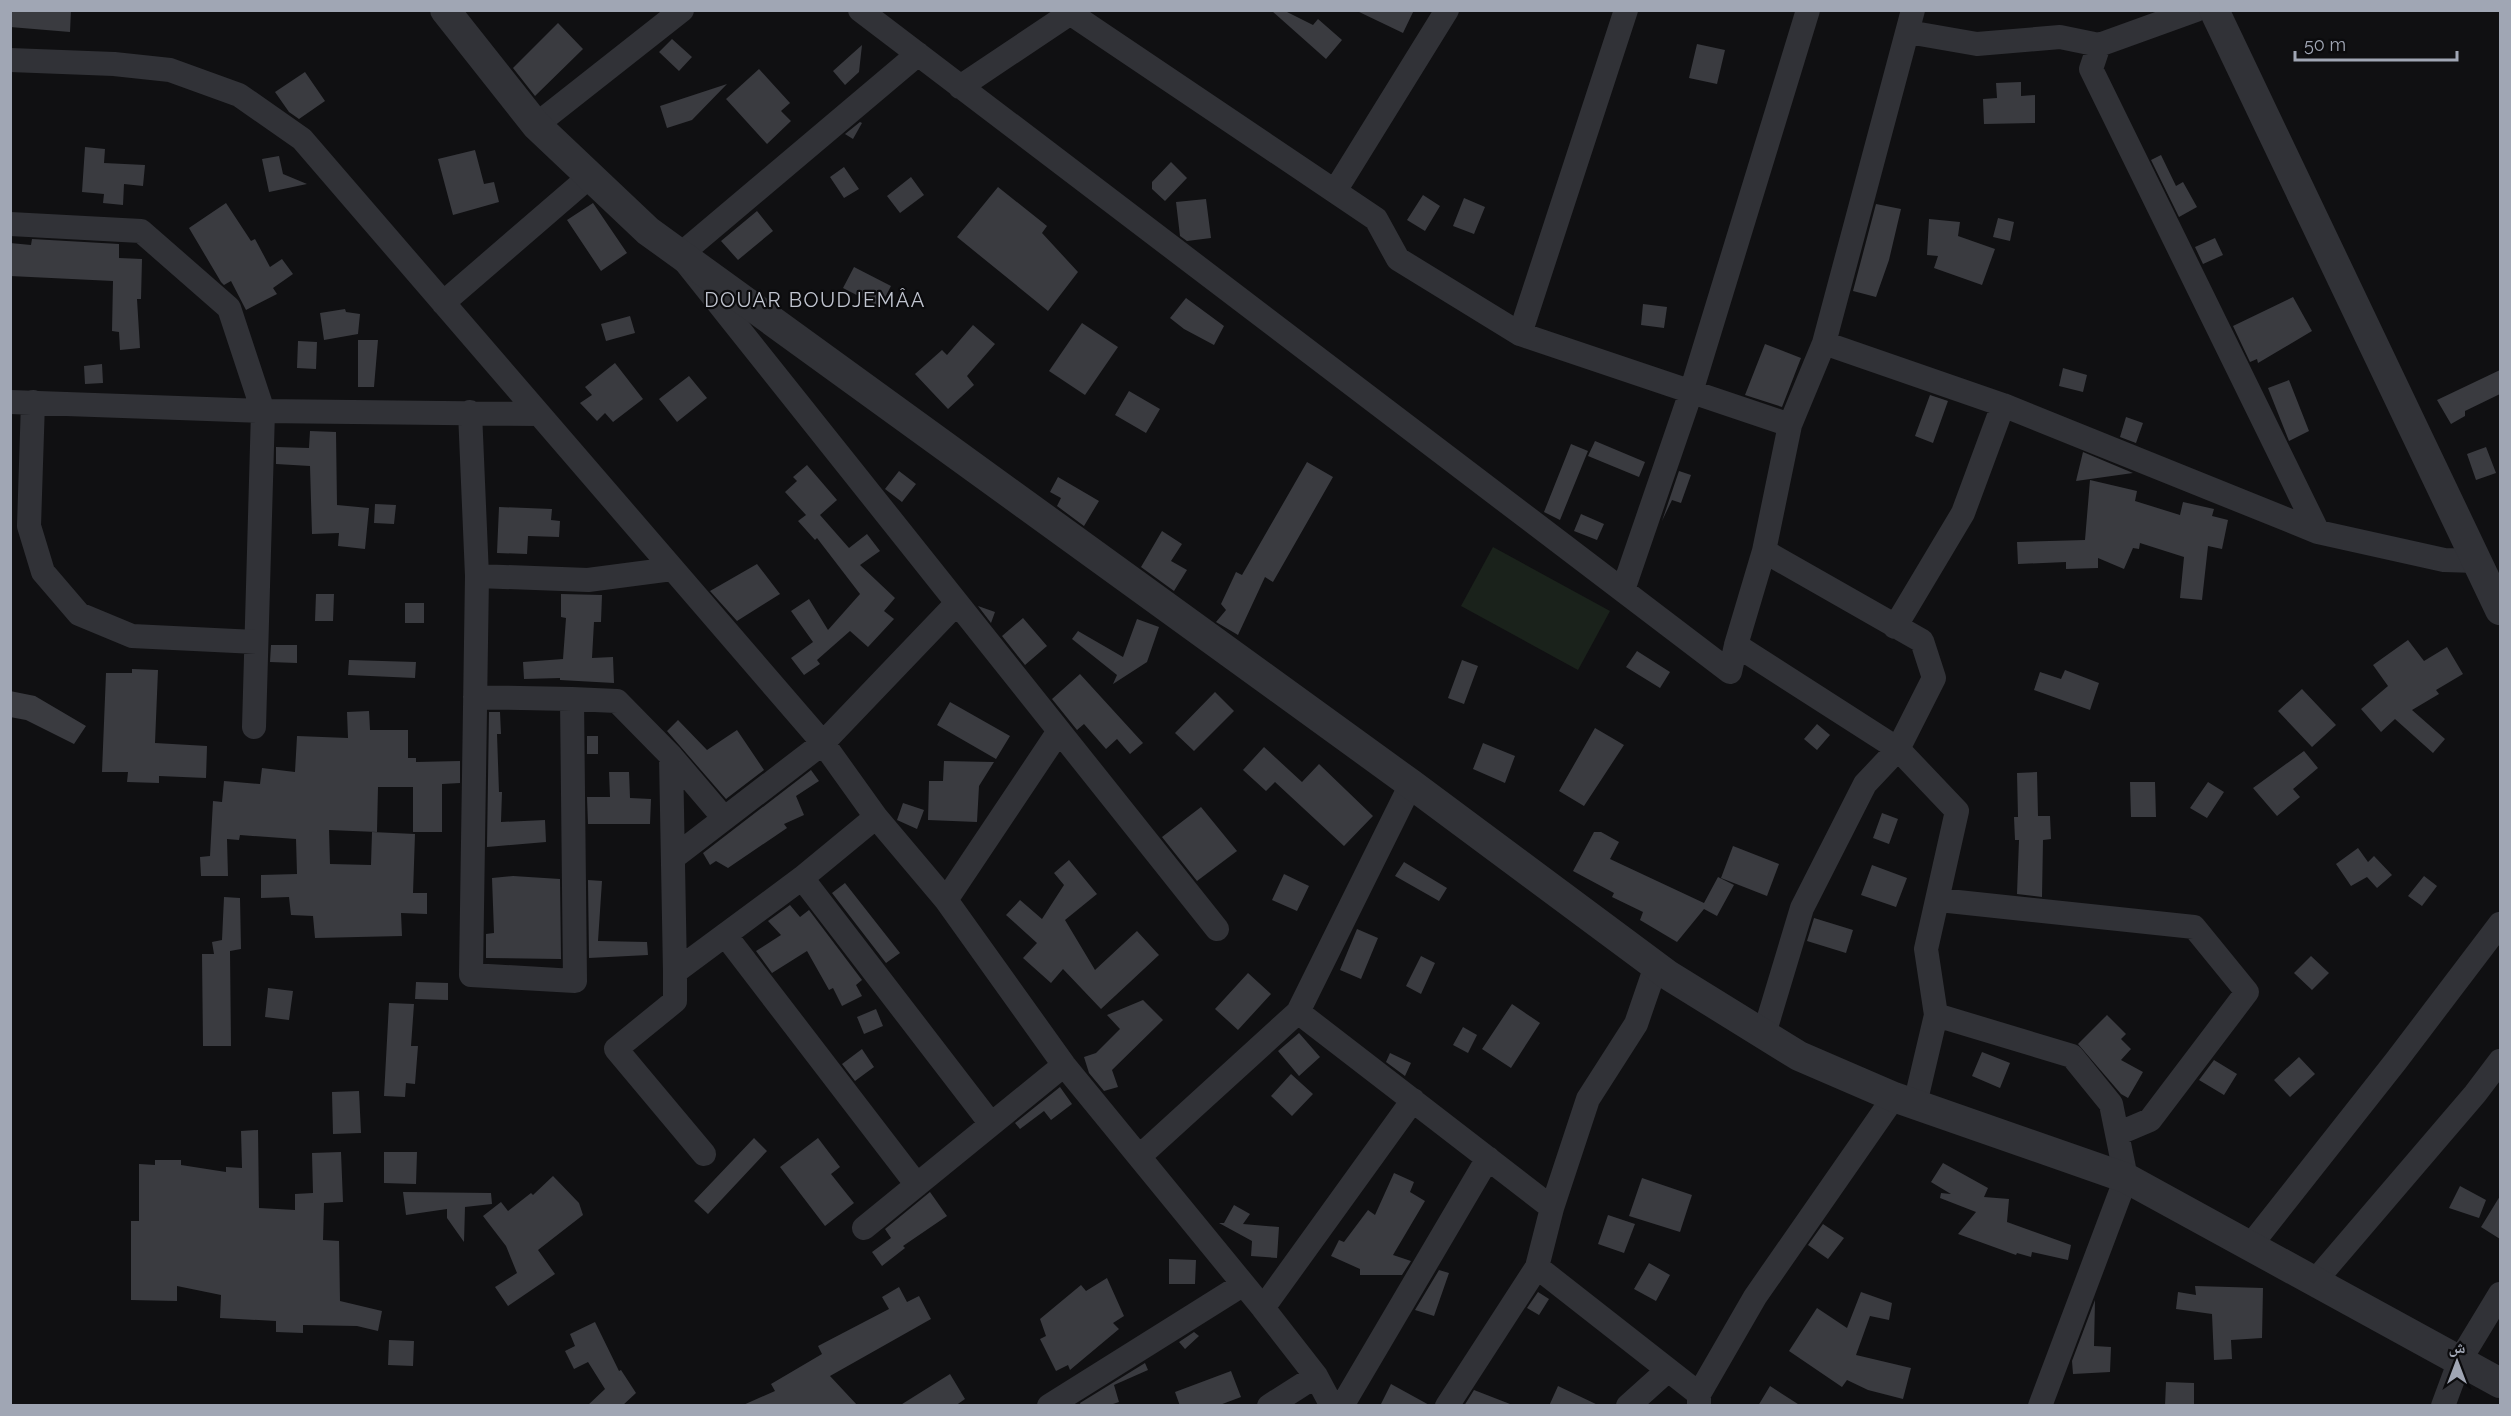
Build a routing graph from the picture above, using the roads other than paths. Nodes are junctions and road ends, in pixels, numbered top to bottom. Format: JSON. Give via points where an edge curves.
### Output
{"nodes":[{"id":1,"x":445,"y":10,"type":"edge"},
{"id":2,"x":682,"y":10,"type":"edge"},
{"id":3,"x":860,"y":10,"type":"edge"},
{"id":4,"x":1447,"y":10,"type":"edge"},
{"id":5,"x":1626,"y":10,"type":"edge"},
{"id":6,"x":1808,"y":10,"type":"edge"},
{"id":7,"x":2196,"y":10,"type":"edge"},
{"id":8,"x":2214,"y":10,"type":"edge"},
{"id":9,"x":1072,"y":12,"type":"edge"},
{"id":10,"x":1910,"y":21,"type":"edge"},
{"id":11,"x":2100,"y":45,"type":"junction"},
{"id":12,"x":918,"y":54,"type":"junction"},
{"id":13,"x":10,"y":60,"type":"edge"},
{"id":14,"x":960,"y":87,"type":"junction"},
{"id":15,"x":536,"y":125,"type":"junction"},
{"id":16,"x":589,"y":177,"type":"junction"},
{"id":17,"x":1335,"y":191,"type":"junction"},
{"id":18,"x":10,"y":224,"type":"edge"},
{"id":19,"x":680,"y":255,"type":"junction"},
{"id":20,"x":443,"y":303,"type":"junction"},
{"id":21,"x":1520,"y":334,"type":"junction"},
{"id":22,"x":1824,"y":343,"type":"junction"},
{"id":23,"x":1690,"y":392,"type":"junction"},
{"id":24,"x":22,"y":402,"type":"edge"},
{"id":25,"x":2003,"y":405,"type":"junction"},
{"id":26,"x":263,"y":411,"type":"junction"},
{"id":27,"x":470,"y":412,"type":"junction"},
{"id":28,"x":538,"y":414,"type":"junction"},
{"id":29,"x":1790,"y":425,"type":"junction"},
{"id":30,"x":20,"y":488,"type":"edge"},
{"id":31,"x":2318,"y":532,"type":"junction"},
{"id":32,"x":1764,"y":551,"type":"junction"},
{"id":33,"x":2477,"y":561,"type":"junction"},
{"id":34,"x":672,"y":569,"type":"junction"},
{"id":35,"x":477,"y":576,"type":"junction"},
{"id":36,"x":1623,"y":590,"type":"junction"},
{"id":37,"x":957,"y":603,"type":"junction"},
{"id":38,"x":2500,"y":610,"type":"edge"},
{"id":39,"x":1895,"y":627,"type":"junction"},
{"id":40,"x":256,"y":642,"type":"junction"},
{"id":41,"x":1736,"y":645,"type":"junction"},
{"id":42,"x":475,"y":697,"type":"junction"},
{"id":43,"x":572,"y":699,"type":"junction"},
{"id":44,"x":254,"y":727,"type":"dead end"},
{"id":45,"x":1059,"y":731,"type":"junction"},
{"id":46,"x":823,"y":743,"type":"junction"},
{"id":47,"x":1898,"y":749,"type":"junction"},
{"id":48,"x":670,"y":756,"type":"junction"},
{"id":49,"x":1411,"y":784,"type":"junction"},
{"id":50,"x":876,"y":817,"type":"junction"},
{"id":51,"x":723,"y":818,"type":"junction"},
{"id":52,"x":673,"y":858,"type":"junction"},
{"id":53,"x":802,"y":878,"type":"junction"},
{"id":54,"x":946,"y":900,"type":"junction"},
{"id":55,"x":1939,"y":900,"type":"junction"},
{"id":56,"x":2500,"y":924,"type":"edge"},
{"id":57,"x":1217,"y":929,"type":"dead end"},
{"id":58,"x":726,"y":936,"type":"junction"},
{"id":59,"x":1656,"y":966,"type":"junction"},
{"id":60,"x":675,"y":972,"type":"junction"},
{"id":61,"x":1298,"y":1012,"type":"junction"},
{"id":62,"x":1936,"y":1015,"type":"junction"},
{"id":63,"x":1764,"y":1034,"type":"junction"},
{"id":64,"x":2500,"y":1061,"type":"edge"},
{"id":65,"x":1064,"y":1065,"type":"junction"},
{"id":66,"x":1413,"y":1100,"type":"junction"},
{"id":67,"x":1904,"y":1101,"type":"junction"},
{"id":68,"x":991,"y":1124,"type":"junction"},
{"id":69,"x":2117,"y":1134,"type":"junction"},
{"id":70,"x":704,"y":1154,"type":"dead end"},
{"id":71,"x":1140,"y":1156,"type":"junction"},
{"id":72,"x":1488,"y":1158,"type":"junction"},
{"id":73,"x":2126,"y":1178,"type":"junction"},
{"id":74,"x":917,"y":1185,"type":"junction"},
{"id":75,"x":1552,"y":1208,"type":"junction"},
{"id":76,"x":864,"y":1228,"type":"dead end"},
{"id":77,"x":2250,"y":1246,"type":"junction"},
{"id":78,"x":1537,"y":1267,"type":"junction"},
{"id":79,"x":2315,"y":1281,"type":"junction"},
{"id":80,"x":1242,"y":1285,"type":"junction"},
{"id":81,"x":2500,"y":1294,"type":"edge"},
{"id":82,"x":1263,"y":1308,"type":"junction"},
{"id":83,"x":2460,"y":1360,"type":"junction"},
{"id":84,"x":1668,"y":1370,"type":"junction"},
{"id":85,"x":1316,"y":1376,"type":"junction"},
{"id":86,"x":2500,"y":1383,"type":"edge"},
{"id":87,"x":1699,"y":1400,"type":"edge"},
{"id":88,"x":1048,"y":1406,"type":"edge"},
{"id":89,"x":1269,"y":1406,"type":"edge"},
{"id":90,"x":1332,"y":1406,"type":"edge"},
{"id":91,"x":1342,"y":1406,"type":"edge"},
{"id":92,"x":1447,"y":1406,"type":"edge"},
{"id":93,"x":1628,"y":1406,"type":"edge"},
{"id":94,"x":2040,"y":1406,"type":"edge"},
{"id":95,"x":2443,"y":1406,"type":"edge"}],
"edges":[{"from":1,"to":15,"type":"street"},
{"from":2,"to":15,"type":"street"},
{"from":3,"to":12,"type":"street"},
{"from":4,"to":17,"type":"street"},
{"from":5,"to":21,"type":"street"},
{"from":6,"to":23,"type":"street"},
{"from":7,"to":11,"type":"street"},
{"from":8,"to":33,"type":"street"},
{"from":9,"to":14,"type":"street"},
{"from":9,"to":17,"type":"street"},
{"from":10,"to":11,"type":"street","via":[[1977,44],[2060,38]]},
{"from":10,"to":22,"type":"street"},
{"from":11,"to":31,"type":"street","via":[[2091,69]]},
{"from":12,"to":14,"type":"street"},
{"from":12,"to":19,"type":"street"},
{"from":13,"to":20,"type":"street","via":[[170,70],[239,95],[302,139]]},
{"from":14,"to":36,"type":"street"},
{"from":15,"to":16,"type":"street"},
{"from":16,"to":19,"type":"street"},
{"from":16,"to":20,"type":"street"},
{"from":17,"to":21,"type":"street","via":[[1376,219],[1398,259]]},
{"from":18,"to":26,"type":"street","via":[[141,231],[229,308]]},
{"from":19,"to":37,"type":"street"},
{"from":19,"to":49,"type":"street"},
{"from":20,"to":28,"type":"street"},
{"from":21,"to":23,"type":"street"},
{"from":22,"to":25,"type":"street"},
{"from":22,"to":29,"type":"street"},
{"from":23,"to":29,"type":"street"},
{"from":23,"to":36,"type":"street"},
{"from":24,"to":26,"type":"street"},
{"from":24,"to":30,"type":"street"},
{"from":25,"to":31,"type":"street"},
{"from":25,"to":39,"type":"street","via":[[1963,513]]},
{"from":26,"to":27,"type":"street"},
{"from":26,"to":40,"type":"street"},
{"from":27,"to":28,"type":"street"},
{"from":27,"to":35,"type":"street"},
{"from":28,"to":34,"type":"street"},
{"from":29,"to":32,"type":"street"},
{"from":30,"to":40,"type":"street","via":[[43,572],[79,614],[132,636]]},
{"from":31,"to":33,"type":"street","via":[[2444,560]]},
{"from":32,"to":39,"type":"street"},
{"from":32,"to":41,"type":"street"},
{"from":33,"to":38,"type":"street"},
{"from":34,"to":35,"type":"street","via":[[588,580]]},
{"from":34,"to":46,"type":"street"},
{"from":35,"to":42,"type":"street"},
{"from":36,"to":41,"type":"street","via":[[1730,672]]},
{"from":37,"to":45,"type":"street"},
{"from":37,"to":46,"type":"street"},
{"from":39,"to":47,"type":"street","via":[[1922,641],[1934,678]]},
{"from":40,"to":44,"type":"street"},
{"from":41,"to":47,"type":"street"},
{"from":42,"to":43,"type":"street"},
{"from":42,"to":43,"type":"street","via":[[471,975],[575,981]]},
{"from":43,"to":48,"type":"street","via":[[617,700]]},
{"from":45,"to":54,"type":"street"},
{"from":45,"to":57,"type":"street"},
{"from":46,"to":50,"type":"street"},
{"from":46,"to":51,"type":"street"},
{"from":47,"to":55,"type":"street","via":[[1957,811]]},
{"from":47,"to":63,"type":"street","via":[[1865,784],[1802,908]]},
{"from":48,"to":51,"type":"street"},
{"from":48,"to":52,"type":"street"},
{"from":49,"to":59,"type":"street"},
{"from":49,"to":61,"type":"street"},
{"from":50,"to":53,"type":"street"},
{"from":50,"to":54,"type":"street"},
{"from":51,"to":52,"type":"street"},
{"from":52,"to":60,"type":"street"},
{"from":53,"to":58,"type":"street"},
{"from":53,"to":68,"type":"street"},
{"from":54,"to":65,"type":"street"},
{"from":55,"to":62,"type":"street","via":[[1926,949]]},
{"from":55,"to":69,"type":"street","via":[[2194,927],[2247,992],[2150,1120]]},
{"from":56,"to":77,"type":"street"},
{"from":58,"to":60,"type":"street"},
{"from":58,"to":74,"type":"street"},
{"from":59,"to":63,"type":"street"},
{"from":59,"to":75,"type":"street","via":[[1636,1024],[1588,1099]]},
{"from":60,"to":70,"type":"street","via":[[675,1001],[616,1049]]},
{"from":61,"to":66,"type":"street"},
{"from":61,"to":71,"type":"street"},
{"from":62,"to":67,"type":"street"},
{"from":62,"to":69,"type":"street","via":[[2072,1056],[2111,1104]]},
{"from":63,"to":67,"type":"street","via":[[1799,1056]]},
{"from":64,"to":79,"type":"street"},
{"from":65,"to":68,"type":"street"},
{"from":65,"to":71,"type":"street"},
{"from":66,"to":72,"type":"street"},
{"from":66,"to":82,"type":"street"},
{"from":67,"to":73,"type":"street"},
{"from":67,"to":87,"type":"street","via":[[1755,1297]]},
{"from":68,"to":74,"type":"street"},
{"from":69,"to":73,"type":"street"},
{"from":71,"to":80,"type":"street"},
{"from":72,"to":75,"type":"street"},
{"from":72,"to":91,"type":"street"},
{"from":73,"to":77,"type":"street"},
{"from":73,"to":94,"type":"street"},
{"from":74,"to":76,"type":"street"},
{"from":75,"to":78,"type":"street"},
{"from":77,"to":79,"type":"street"},
{"from":78,"to":84,"type":"street"},
{"from":78,"to":92,"type":"street"},
{"from":79,"to":83,"type":"street"},
{"from":80,"to":82,"type":"street"},
{"from":80,"to":88,"type":"street"},
{"from":81,"to":83,"type":"street"},
{"from":82,"to":85,"type":"street"},
{"from":83,"to":86,"type":"street"},
{"from":83,"to":95,"type":"street"},
{"from":84,"to":87,"type":"street"},
{"from":84,"to":93,"type":"street"},
{"from":85,"to":89,"type":"street"},
{"from":85,"to":90,"type":"street"}]}
